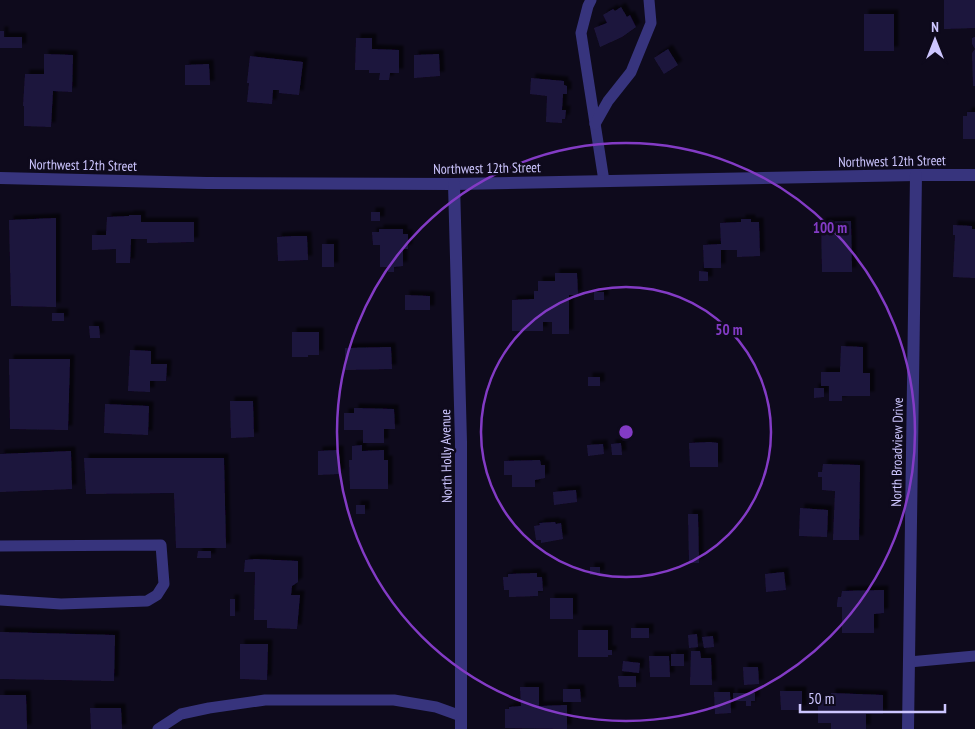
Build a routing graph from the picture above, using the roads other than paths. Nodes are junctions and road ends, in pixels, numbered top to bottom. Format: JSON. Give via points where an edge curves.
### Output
{"nodes":[{"id":1,"x":591,"y":0,"type":"edge"},
{"id":2,"x":649,"y":0,"type":"edge"},
{"id":3,"x":595,"y":124,"type":"junction"},
{"id":4,"x":916,"y":175,"type":"junction"},
{"id":5,"x":975,"y":176,"type":"edge"},
{"id":6,"x":0,"y":178,"type":"edge"},
{"id":7,"x":604,"y":181,"type":"junction"},
{"id":8,"x":454,"y":184,"type":"junction"},
{"id":9,"x":0,"y":546,"type":"edge"},
{"id":10,"x":0,"y":600,"type":"edge"},
{"id":11,"x":975,"y":656,"type":"edge"},
{"id":12,"x":909,"y":662,"type":"junction"},
{"id":13,"x":461,"y":723,"type":"edge"},
{"id":14,"x":158,"y":729,"type":"edge"},
{"id":15,"x":908,"y":729,"type":"edge"}],
"edges":[{"from":1,"to":3,"type":"lane","via":[[581,33]]},
{"from":2,"to":3,"type":"lane","via":[[651,23],[631,72]]},
{"from":3,"to":7,"type":"lane"},
{"from":4,"to":5,"type":"street","name":"Northwest 12th Street"},
{"from":4,"to":7,"type":"street","name":"Northwest 12th Street"},
{"from":4,"to":12,"type":"street","name":"North Broadview Drive"},
{"from":6,"to":8,"type":"street","name":"Northwest 12th Street"},
{"from":7,"to":8,"type":"street","name":"Northwest 12th Street"},
{"from":8,"to":13,"type":"street","name":"North Holly Avenue","via":[[461,442]]},
{"from":9,"to":10,"type":"lane","via":[[161,545],[164,584],[157,595],[147,601],[61,604]]},
{"from":11,"to":12,"type":"lane"},
{"from":12,"to":15,"type":"street","name":"North Broadview Drive"},
{"from":13,"to":14,"type":"lane","via":[[436,707],[394,700],[265,700],[181,714]]}]}
